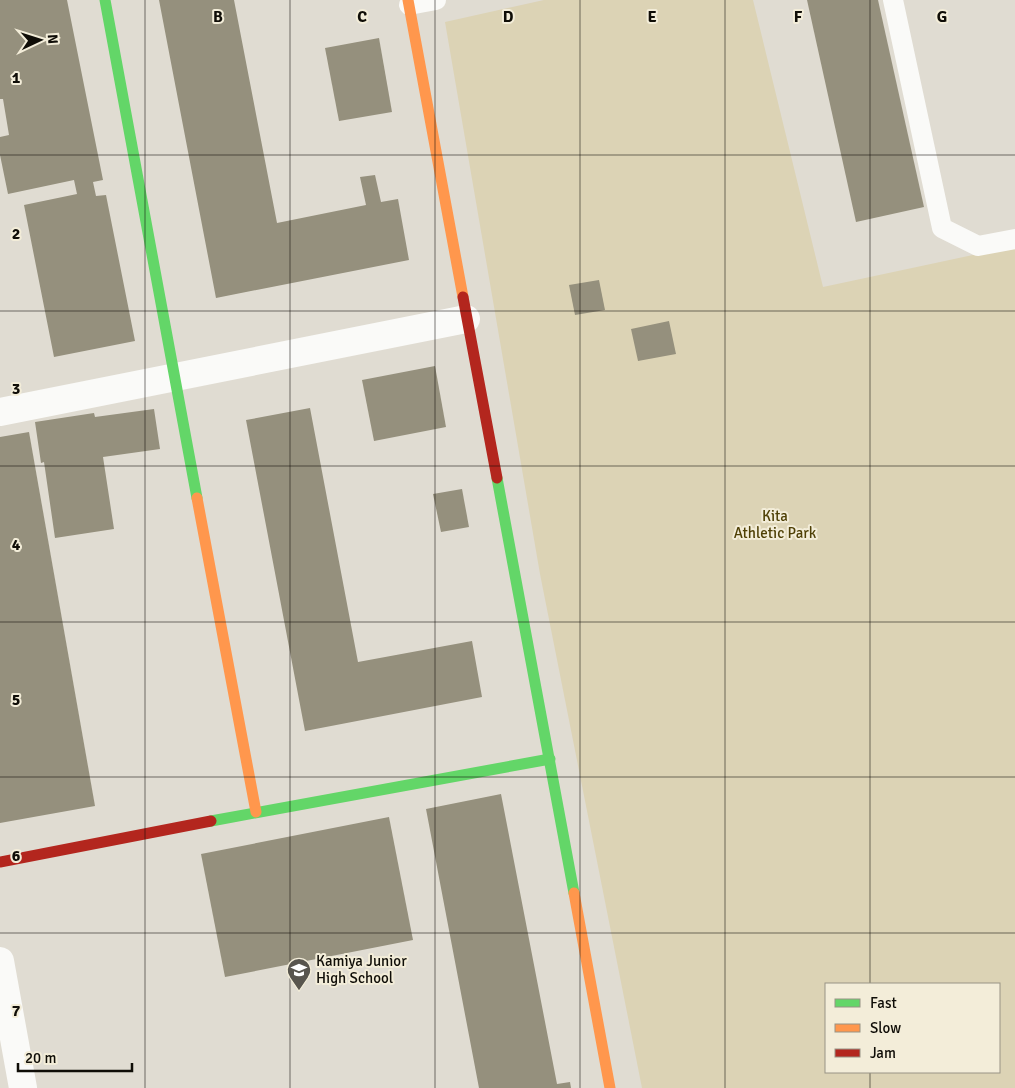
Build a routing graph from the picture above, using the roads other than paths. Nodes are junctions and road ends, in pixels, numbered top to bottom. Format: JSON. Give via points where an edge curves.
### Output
{"nodes":[{"id":1,"x":105,"y":0,"type":"edge"},
{"id":2,"x":436,"y":0,"type":"edge"},
{"id":3,"x":893,"y":0,"type":"edge"},
{"id":4,"x":409,"y":3,"type":"edge"},
{"id":5,"x":1015,"y":239,"type":"edge"},
{"id":6,"x":466,"y":319,"type":"junction"},
{"id":7,"x":174,"y":378,"type":"junction"},
{"id":8,"x":0,"y":412,"type":"edge"},
{"id":9,"x":550,"y":759,"type":"junction"},
{"id":10,"x":256,"y":812,"type":"junction"},
{"id":11,"x":0,"y":862,"type":"edge"},
{"id":12,"x":0,"y":961,"type":"edge"},
{"id":13,"x":7,"y":1033,"type":"edge"},
{"id":14,"x":23,"y":1088,"type":"edge"},
{"id":15,"x":610,"y":1088,"type":"edge"}],
"edges":[{"from":1,"to":7,"type":"street"},
{"from":2,"to":4,"type":"lane"},
{"from":3,"to":5,"type":"lane","via":[[942,228],[978,246]]},
{"from":4,"to":6,"type":"street"},
{"from":6,"to":7,"type":"street"},
{"from":6,"to":9,"type":"street"},
{"from":7,"to":8,"type":"street"},
{"from":7,"to":10,"type":"street"},
{"from":9,"to":10,"type":"street"},
{"from":9,"to":15,"type":"street"},
{"from":10,"to":11,"type":"street"},
{"from":12,"to":13,"type":"street"},
{"from":13,"to":14,"type":"street"}]}
